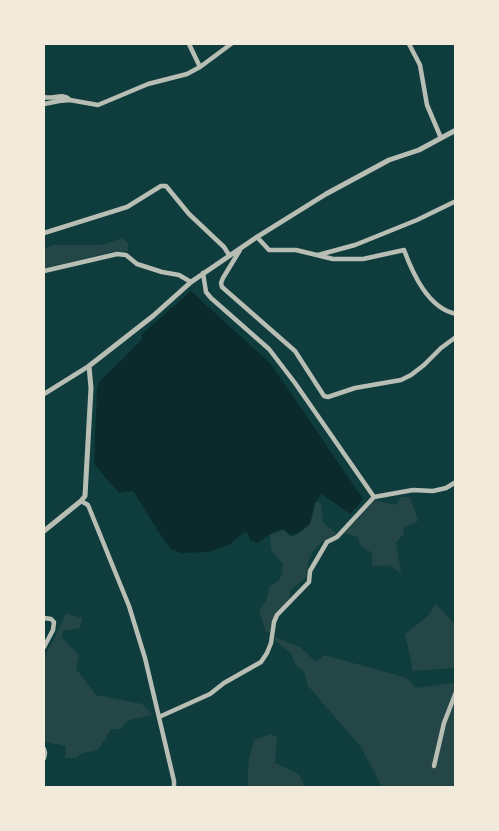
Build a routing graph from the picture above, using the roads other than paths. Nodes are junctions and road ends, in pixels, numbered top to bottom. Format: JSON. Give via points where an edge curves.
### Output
{"nodes":[{"id":1,"x":189,"y":44,"type":"edge"},
{"id":2,"x":231,"y":44,"type":"edge"},
{"id":3,"x":409,"y":44,"type":"edge"},
{"id":4,"x":200,"y":67,"type":"junction"},
{"id":5,"x":44,"y":97,"type":"edge"},
{"id":6,"x":70,"y":100,"type":"junction"},
{"id":7,"x":44,"y":104,"type":"edge"},
{"id":8,"x":455,"y":131,"type":"edge"},
{"id":9,"x":441,"y":138,"type":"junction"},
{"id":10,"x":456,"y":201,"type":"edge"},
{"id":11,"x":44,"y":233,"type":"edge"},
{"id":12,"x":257,"y":237,"type":"junction"},
{"id":13,"x":242,"y":246,"type":"junction"},
{"id":14,"x":229,"y":255,"type":"junction"},
{"id":15,"x":316,"y":255,"type":"junction"},
{"id":16,"x":44,"y":271,"type":"edge"},
{"id":17,"x":203,"y":273,"type":"junction"},
{"id":18,"x":191,"y":282,"type":"junction"},
{"id":19,"x":456,"y":314,"type":"edge"},
{"id":20,"x":456,"y":337,"type":"edge"},
{"id":21,"x":89,"y":366,"type":"junction"},
{"id":22,"x":44,"y":394,"type":"edge"},
{"id":23,"x":456,"y":482,"type":"edge"},
{"id":24,"x":374,"y":497,"type":"junction"},
{"id":25,"x":81,"y":501,"type":"junction"},
{"id":26,"x":44,"y":531,"type":"edge"},
{"id":27,"x":44,"y":618,"type":"edge"},
{"id":28,"x":44,"y":647,"type":"edge"},
{"id":29,"x":456,"y":692,"type":"edge"},
{"id":30,"x":159,"y":717,"type":"junction"},
{"id":31,"x":44,"y":749,"type":"edge"},
{"id":32,"x":44,"y":758,"type":"edge"},
{"id":33,"x":434,"y":766,"type":"dead end"},
{"id":34,"x":174,"y":788,"type":"edge"}],
"edges":[{"from":1,"to":4,"type":"street"},
{"from":2,"to":4,"type":"street"},
{"from":3,"to":9,"type":"street","via":[[420,65],[427,105]]},
{"from":4,"to":6,"type":"street","via":[[98,105]]},
{"from":5,"to":6,"type":"street","via":[[62,96]]},
{"from":6,"to":7,"type":"street"},
{"from":8,"to":9,"type":"street"},
{"from":9,"to":12,"type":"street","via":[[389,160]]},
{"from":10,"to":15,"type":"street","via":[[356,245]]},
{"from":11,"to":14,"type":"street","via":[[127,207],[166,186]]},
{"from":12,"to":13,"type":"street"},
{"from":12,"to":15,"type":"street","via":[[268,250]]},
{"from":13,"to":14,"type":"street"},
{"from":13,"to":20,"type":"street","via":[[222,287],[294,351],[324,396],[400,380]]},
{"from":14,"to":17,"type":"street"},
{"from":15,"to":19,"type":"street","via":[[363,259],[404,250],[412,273],[424,290],[439,307]]},
{"from":16,"to":18,"type":"street","via":[[117,254]]},
{"from":17,"to":18,"type":"street"},
{"from":17,"to":24,"type":"street","via":[[206,292],[269,349]]},
{"from":18,"to":21,"type":"street"},
{"from":21,"to":22,"type":"street"},
{"from":21,"to":25,"type":"street","via":[[85,496]]},
{"from":23,"to":24,"type":"street","via":[[433,491],[413,490]]},
{"from":24,"to":30,"type":"street","via":[[337,537],[327,542],[310,571],[309,582],[277,615],[271,643],[261,662],[210,694]]},
{"from":25,"to":26,"type":"street"},
{"from":25,"to":30,"type":"street","via":[[88,505],[129,606]]},
{"from":27,"to":28,"type":"street","via":[[54,622]]},
{"from":29,"to":33,"type":"street"},
{"from":30,"to":34,"type":"street"},
{"from":31,"to":32,"type":"street"}]}
